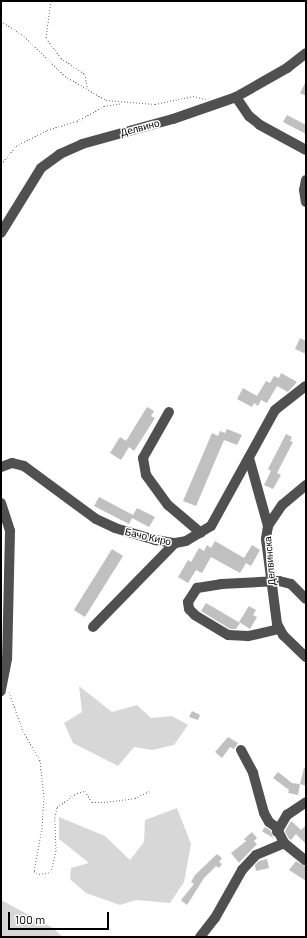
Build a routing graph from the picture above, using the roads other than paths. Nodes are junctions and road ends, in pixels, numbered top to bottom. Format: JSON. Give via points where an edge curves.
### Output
{"nodes":[{"id":1,"x":306,"y":53,"type":"edge"},
{"id":2,"x":236,"y":97,"type":"junction"},
{"id":3,"x":306,"y":150,"type":"edge"},
{"id":4,"x":306,"y":180,"type":"edge"},
{"id":5,"x":306,"y":202,"type":"edge"},
{"id":6,"x":1,"y":233,"type":"edge"},
{"id":7,"x":306,"y":386,"type":"edge"},
{"id":8,"x":169,"y":412,"type":"dead end"},
{"id":9,"x":249,"y":458,"type":"junction"},
{"id":10,"x":1,"y":467,"type":"edge"},
{"id":11,"x":306,"y":486,"type":"edge"},
{"id":12,"x":1,"y":503,"type":"edge"},
{"id":13,"x":268,"y":526,"type":"junction"},
{"id":14,"x":202,"y":533,"type":"junction"},
{"id":15,"x":175,"y":543,"type":"junction"},
{"id":16,"x":272,"y":582,"type":"junction"},
{"id":17,"x":306,"y":599,"type":"edge"},
{"id":18,"x":93,"y":627,"type":"dead end"},
{"id":19,"x":279,"y":629,"type":"junction"},
{"id":20,"x":306,"y":657,"type":"edge"},
{"id":21,"x":1,"y":691,"type":"edge"},
{"id":22,"x":240,"y":750,"type":"dead end"},
{"id":23,"x":306,"y":802,"type":"edge"},
{"id":24,"x":277,"y":832,"type":"junction"},
{"id":25,"x":284,"y":843,"type":"junction"},
{"id":26,"x":306,"y":861,"type":"edge"},
{"id":27,"x":200,"y":937,"type":"edge"}],
"edges":[{"from":1,"to":2,"type":"street","name":"Делвино","via":[[270,79]]},
{"from":2,"to":3,"type":"street","via":[[249,116],[260,125]]},
{"from":2,"to":6,"type":"street","name":"Делвино","via":[[173,119],[82,144],[60,154],[41,168]]},
{"from":4,"to":5,"type":"street"},
{"from":7,"to":9,"type":"street","name":"Бачо Киро","via":[[275,410]]},
{"from":8,"to":14,"type":"street","via":[[143,458],[146,475],[168,505]]},
{"from":9,"to":13,"type":"street"},
{"from":9,"to":14,"type":"street","name":"Бачо Киро","via":[[211,526]]},
{"from":10,"to":15,"type":"street","name":"Бачо Киро","via":[[12,463],[24,466],[96,519],[114,528]]},
{"from":11,"to":13,"type":"street","name":"Делвинска","via":[[282,505]]},
{"from":12,"to":21,"type":"street","via":[[10,531],[5,678]]},
{"from":13,"to":16,"type":"street","name":"Делвинска","via":[[266,539]]},
{"from":14,"to":15,"type":"street","name":"Бачо Киро"},
{"from":15,"to":18,"type":"street"},
{"from":16,"to":17,"type":"street","via":[[291,584]]},
{"from":16,"to":19,"type":"street","name":"Делвинска"},
{"from":16,"to":19,"type":"street","via":[[221,584],[197,588],[188,602],[189,608],[204,622],[228,635],[248,636]]},
{"from":19,"to":20,"type":"street"},
{"from":22,"to":24,"type":"street","via":[[253,773],[264,813]]},
{"from":23,"to":24,"type":"street","via":[[288,815]]},
{"from":24,"to":25,"type":"street"},
{"from":25,"to":26,"type":"street"},
{"from":25,"to":27,"type":"street","via":[[256,855],[242,870],[215,918]]}]}
